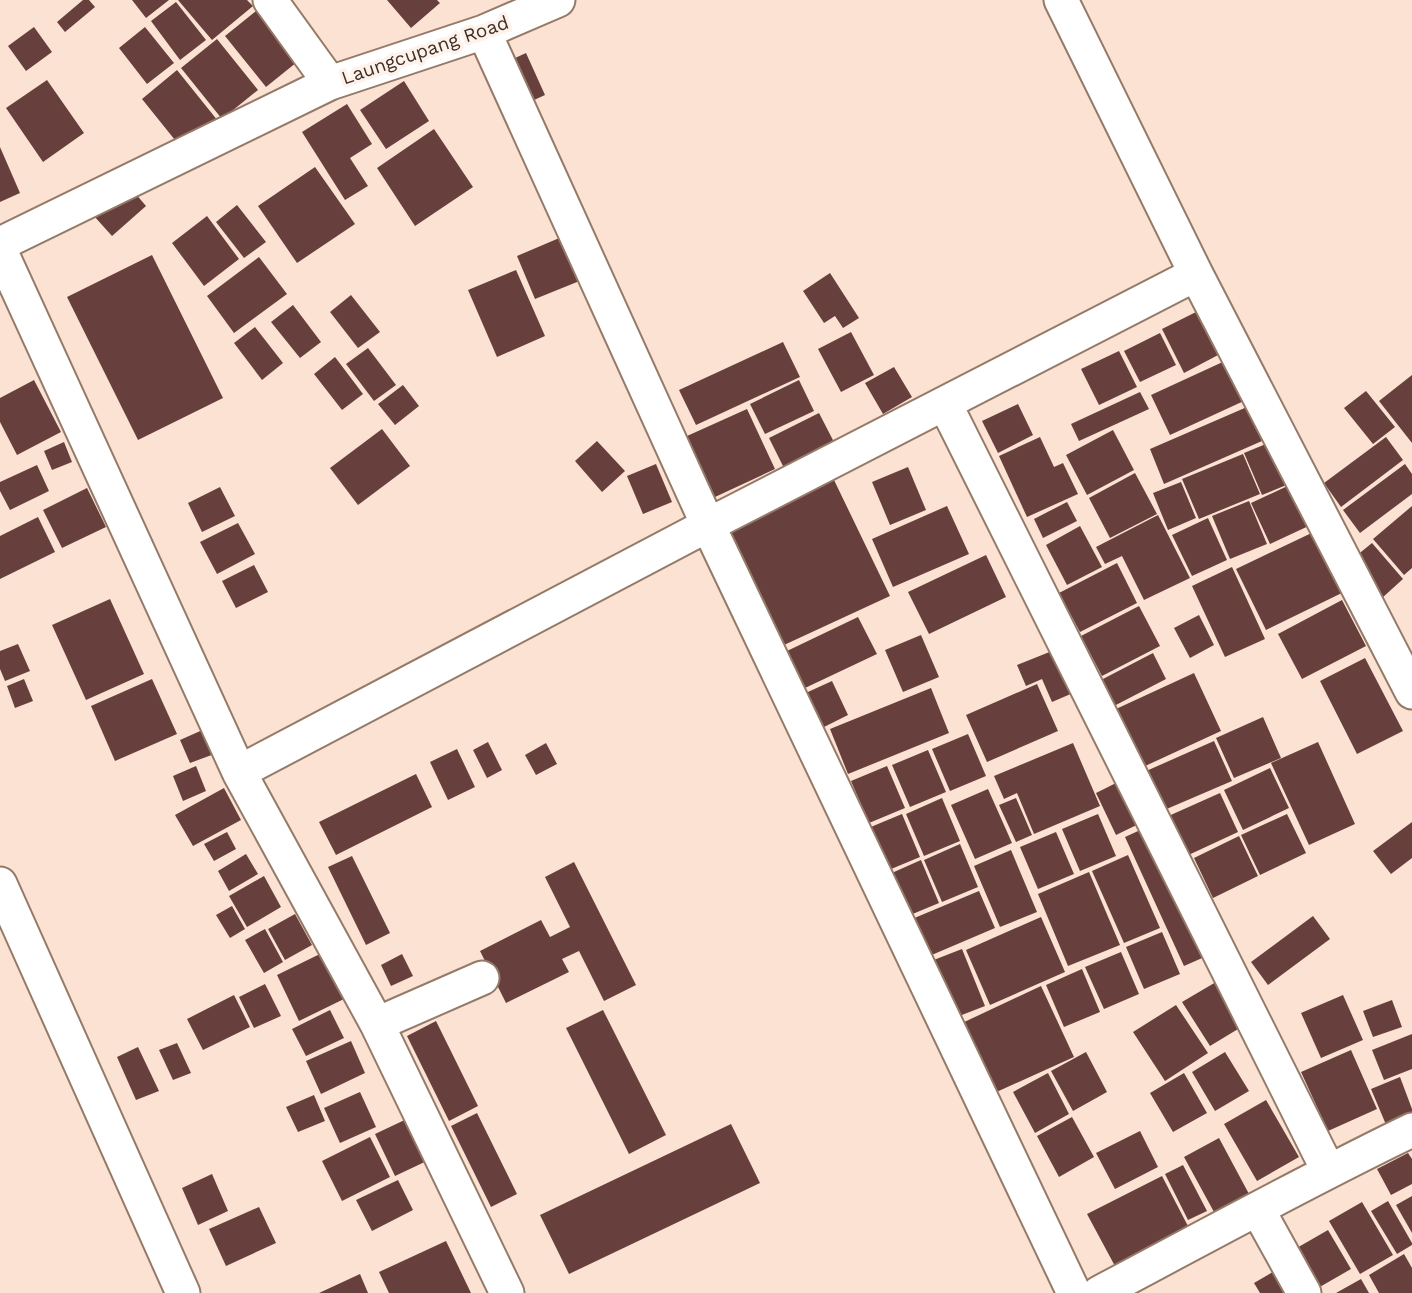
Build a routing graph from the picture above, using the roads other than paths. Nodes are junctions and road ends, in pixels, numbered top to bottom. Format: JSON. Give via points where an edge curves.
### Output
{"nodes":[{"id":1,"x":270,"y":0,"type":"edge"},
{"id":2,"x":558,"y":0,"type":"edge"},
{"id":3,"x":1061,"y":0,"type":"edge"},
{"id":4,"x":484,"y":32,"type":"junction"},
{"id":5,"x":330,"y":83,"type":"junction"},
{"id":6,"x":0,"y":244,"type":"edge"},
{"id":7,"x":0,"y":250,"type":"edge"},
{"id":8,"x":1196,"y":274,"type":"junction"},
{"id":9,"x":945,"y":404,"type":"junction"},
{"id":10,"x":708,"y":525,"type":"junction"},
{"id":11,"x":1412,"y":692,"type":"edge"},
{"id":12,"x":239,"y":772,"type":"junction"},
{"id":13,"x":0,"y":884,"type":"edge"},
{"id":14,"x":481,"y":978,"type":"dead end"},
{"id":15,"x":377,"y":1024,"type":"junction"},
{"id":16,"x":1412,"y":1130,"type":"edge"},
{"id":17,"x":1328,"y":1170,"type":"junction"},
{"id":18,"x":1258,"y":1210,"type":"junction"},
{"id":19,"x":183,"y":1293,"type":"edge"},
{"id":20,"x":507,"y":1293,"type":"edge"},
{"id":21,"x":1074,"y":1293,"type":"edge"},
{"id":22,"x":1099,"y":1293,"type":"edge"},
{"id":23,"x":1304,"y":1293,"type":"edge"}],
"edges":[{"from":1,"to":5,"type":"street"},
{"from":2,"to":4,"type":"street","name":"Laungcupang Road"},
{"from":3,"to":8,"type":"street"},
{"from":4,"to":5,"type":"street","name":"Laungcupang Road"},
{"from":4,"to":10,"type":"street"},
{"from":5,"to":6,"type":"street","name":"Laungcupang Road"},
{"from":7,"to":12,"type":"street"},
{"from":8,"to":9,"type":"street"},
{"from":8,"to":11,"type":"street"},
{"from":9,"to":10,"type":"street"},
{"from":9,"to":17,"type":"street"},
{"from":10,"to":12,"type":"street"},
{"from":10,"to":21,"type":"street"},
{"from":12,"to":15,"type":"street"},
{"from":13,"to":19,"type":"street"},
{"from":14,"to":15,"type":"street"},
{"from":15,"to":20,"type":"street"},
{"from":16,"to":17,"type":"street"},
{"from":17,"to":18,"type":"street"},
{"from":18,"to":22,"type":"street"},
{"from":18,"to":23,"type":"street"}]}
